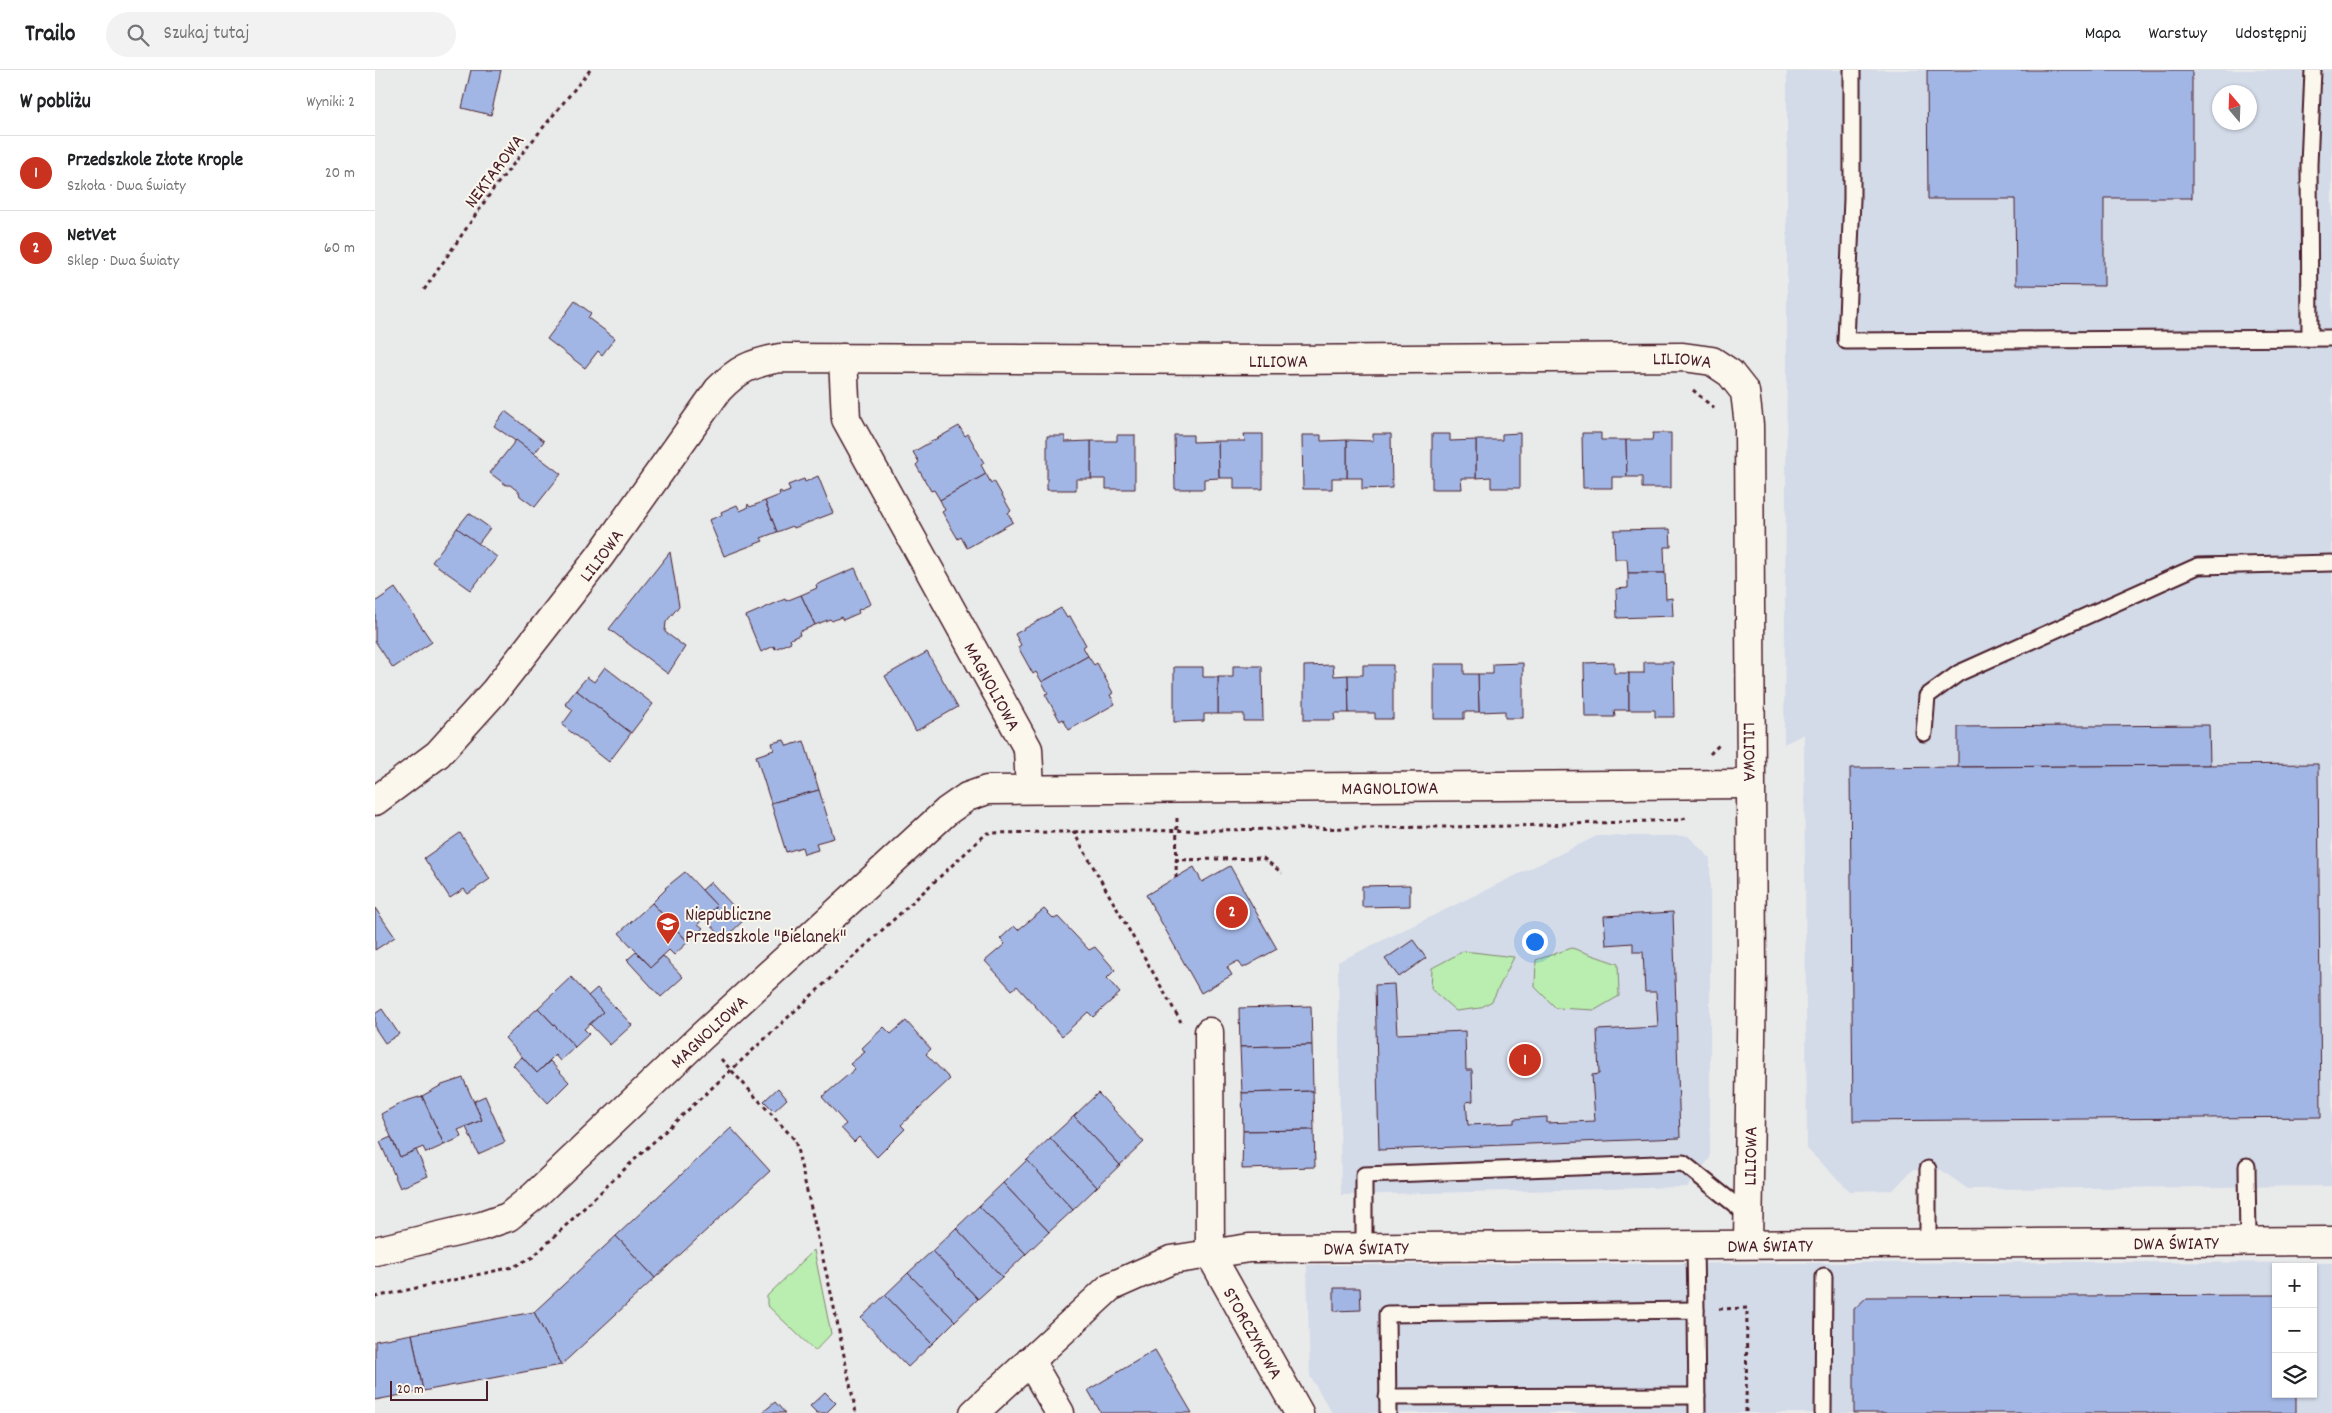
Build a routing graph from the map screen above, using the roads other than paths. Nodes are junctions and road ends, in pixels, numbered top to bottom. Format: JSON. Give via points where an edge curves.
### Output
{"nodes":[{"id":1,"x":1853,"y":70,"type":"edge"},
{"id":2,"x":2313,"y":70,"type":"edge"},
{"id":3,"x":2310,"y":338,"type":"junction"},
{"id":4,"x":2332,"y":338,"type":"edge"},
{"id":5,"x":843,"y":358,"type":"junction"},
{"id":6,"x":2332,"y":563,"type":"edge"},
{"id":7,"x":1924,"y":733,"type":"dead end"},
{"id":8,"x":1750,"y":784,"type":"junction"},
{"id":9,"x":1030,"y":789,"type":"junction"},
{"id":10,"x":375,"y":801,"type":"edge"},
{"id":11,"x":1197,"y":1030,"type":"road end"},
{"id":12,"x":2247,"y":1166,"type":"dead end"},
{"id":13,"x":1928,"y":1169,"type":"dead end"},
{"id":14,"x":1748,"y":1215,"type":"junction"},
{"id":15,"x":2248,"y":1241,"type":"junction"},
{"id":16,"x":2332,"y":1241,"type":"edge"},
{"id":17,"x":1695,"y":1244,"type":"junction"},
{"id":18,"x":1748,"y":1244,"type":"junction"},
{"id":19,"x":1928,"y":1244,"type":"junction"},
{"id":20,"x":1364,"y":1246,"type":"junction"},
{"id":21,"x":375,"y":1251,"type":"edge"},
{"id":22,"x":1210,"y":1254,"type":"junction"},
{"id":23,"x":1824,"y":1276,"type":"dead end"},
{"id":24,"x":1696,"y":1310,"type":"junction"},
{"id":25,"x":1029,"y":1361,"type":"junction"},
{"id":26,"x":1697,"y":1396,"type":"junction"},
{"id":27,"x":1387,"y":1397,"type":"junction"},
{"id":28,"x":974,"y":1413,"type":"edge"},
{"id":29,"x":1060,"y":1413,"type":"edge"},
{"id":30,"x":1299,"y":1413,"type":"edge"},
{"id":31,"x":1389,"y":1413,"type":"edge"},
{"id":32,"x":1697,"y":1413,"type":"edge"},
{"id":33,"x":1823,"y":1413,"type":"edge"}],
"edges":[{"from":1,"to":3,"type":"lane","via":[[1846,341]]},
{"from":2,"to":3,"type":"lane","via":[[2309,164]]},
{"from":3,"to":4,"type":"lane"},
{"from":5,"to":8,"type":"street","name":"LILIOWA","via":[[1279,360],[1683,357],[1712,361],[1730,374],[1745,392],[1749,425]]},
{"from":5,"to":9,"type":"street","name":"MAGNOLIOWA","via":[[846,419],[1028,749]]},
{"from":5,"to":10,"type":"street","name":"LILIOWA","via":[[780,358],[754,363],[732,375],[600,556],[494,692],[438,754]]},
{"from":6,"to":7,"type":"lane","via":[[2198,566],[1959,674],[1927,696]]},
{"from":8,"to":9,"type":"street","name":"MAGNOLIOWA"},
{"from":8,"to":14,"type":"street","name":"LILIOWA","via":[[1753,972]]},
{"from":9,"to":21,"type":"street","name":"MAGNOLIOWA","via":[[987,790],[967,797],[947,811],[508,1217],[483,1226]]},
{"from":11,"to":22,"type":"street"},
{"from":12,"to":15,"type":"lane"},
{"from":13,"to":19,"type":"lane"},
{"from":14,"to":18,"type":"street","name":"LILIOWA"},
{"from":14,"to":20,"type":"lane","via":[[1683,1164],[1364,1175]]},
{"from":15,"to":16,"type":"street","name":"DWA ŚWIATY"},
{"from":15,"to":19,"type":"street","name":"DWA ŚWIATY"},
{"from":17,"to":18,"type":"street","name":"DWA ŚWIATY"},
{"from":17,"to":20,"type":"street","name":"DWA ŚWIATY"},
{"from":17,"to":24,"type":"lane"},
{"from":18,"to":19,"type":"street","name":"DWA ŚWIATY"},
{"from":20,"to":22,"type":"street","name":"DWA ŚWIATY","via":[[1249,1248]]},
{"from":22,"to":25,"type":"street","name":"DWA ŚWIATY","via":[[1171,1260],[1110,1287]]},
{"from":22,"to":30,"type":"street","name":"STORCZYKOWA"},
{"from":23,"to":33,"type":"lane"},
{"from":24,"to":26,"type":"lane"},
{"from":24,"to":27,"type":"lane","via":[[1387,1314]]},
{"from":25,"to":28,"type":"street","name":"DWA ŚWIATY"},
{"from":25,"to":29,"type":"street"},
{"from":26,"to":27,"type":"lane"},
{"from":26,"to":32,"type":"lane"},
{"from":27,"to":31,"type":"lane"}]}
